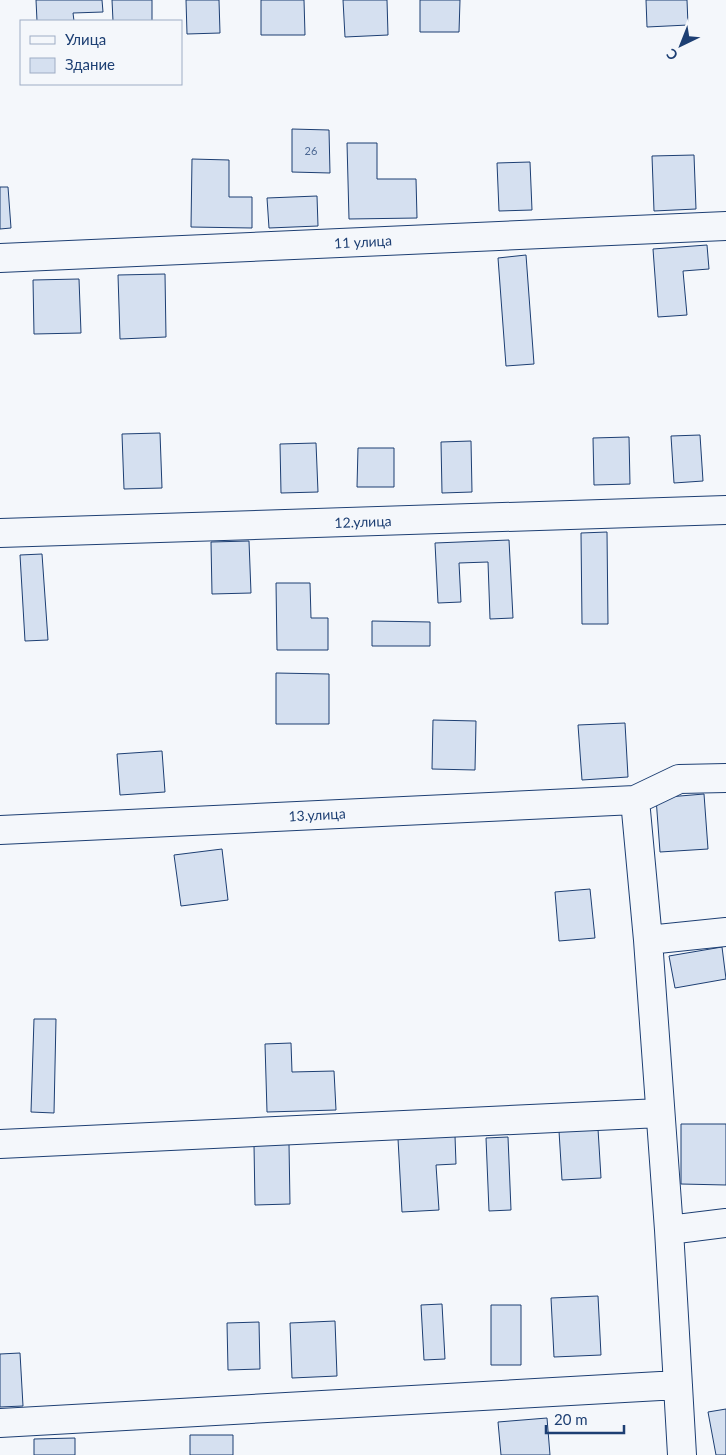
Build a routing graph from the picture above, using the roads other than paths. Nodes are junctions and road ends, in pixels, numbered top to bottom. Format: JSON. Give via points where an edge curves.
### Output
{"nodes":[{"id":1,"x":726,"y":226,"type":"edge"},
{"id":2,"x":0,"y":258,"type":"edge"},
{"id":3,"x":726,"y":510,"type":"edge"},
{"id":4,"x":0,"y":534,"type":"edge"},
{"id":5,"x":726,"y":778,"type":"edge"},
{"id":6,"x":635,"y":800,"type":"junction"},
{"id":7,"x":0,"y":830,"type":"edge"},
{"id":8,"x":726,"y":932,"type":"edge"},
{"id":9,"x":648,"y":940,"type":"junction"},
{"id":10,"x":660,"y":1113,"type":"junction"},
{"id":11,"x":0,"y":1144,"type":"edge"},
{"id":12,"x":726,"y":1223,"type":"edge"},
{"id":13,"x":669,"y":1230,"type":"junction"},
{"id":14,"x":678,"y":1385,"type":"junction"},
{"id":15,"x":0,"y":1422,"type":"edge"},
{"id":16,"x":682,"y":1455,"type":"edge"}],
"edges":[{"from":1,"to":2,"type":"street","name":"11 улица"},
{"from":3,"to":4,"type":"street","name":"12.улица"},
{"from":5,"to":6,"type":"street","via":[[679,779]]},
{"from":6,"to":7,"type":"street","name":"13.улица"},
{"from":6,"to":9,"type":"street"},
{"from":8,"to":9,"type":"street"},
{"from":9,"to":10,"type":"street"},
{"from":10,"to":11,"type":"street"},
{"from":10,"to":13,"type":"street"},
{"from":12,"to":13,"type":"street"},
{"from":13,"to":14,"type":"street"},
{"from":14,"to":15,"type":"street"},
{"from":14,"to":16,"type":"street"}]}
